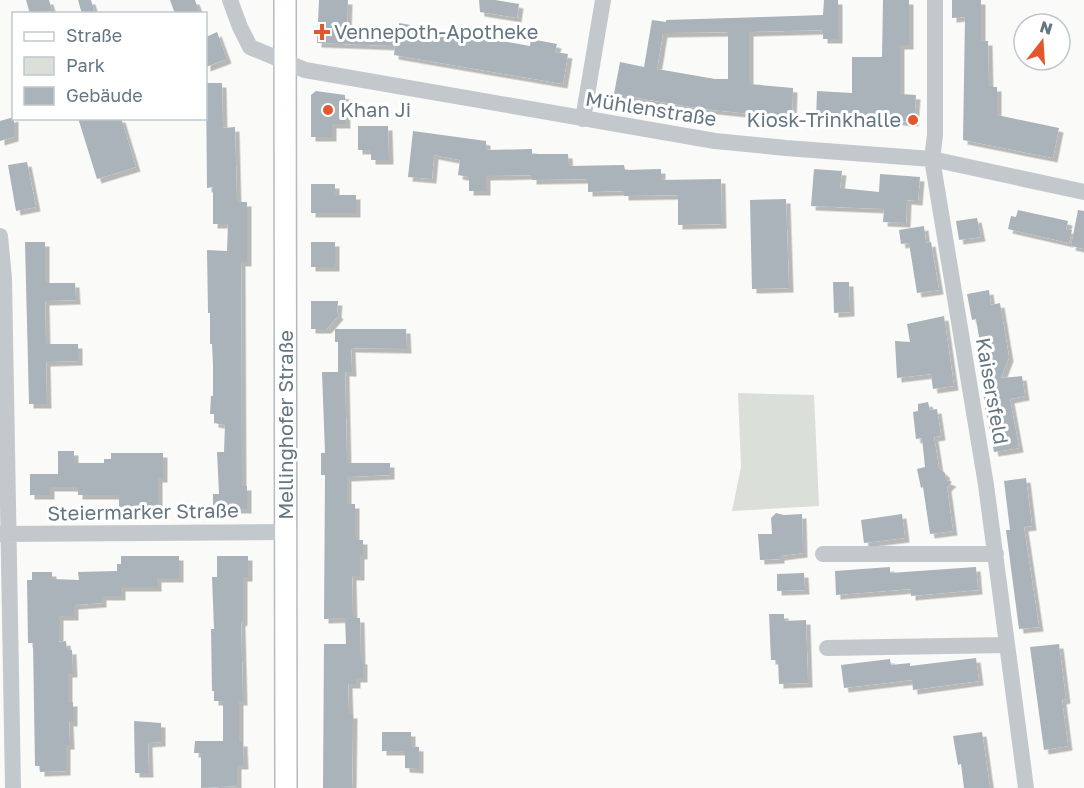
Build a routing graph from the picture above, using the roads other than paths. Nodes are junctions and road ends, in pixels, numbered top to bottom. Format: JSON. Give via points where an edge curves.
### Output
{"nodes":[{"id":1,"x":230,"y":0,"type":"edge"},
{"id":2,"x":285,"y":0,"type":"edge"},
{"id":3,"x":603,"y":0,"type":"edge"},
{"id":4,"x":935,"y":0,"type":"edge"},
{"id":5,"x":285,"y":62,"type":"junction"},
{"id":6,"x":583,"y":119,"type":"junction"},
{"id":7,"x":932,"y":159,"type":"junction"},
{"id":8,"x":1084,"y":192,"type":"edge"},
{"id":9,"x":0,"y":236,"type":"edge"},
{"id":10,"x":286,"y":532,"type":"junction"},
{"id":11,"x":5,"y":534,"type":"edge"},
{"id":12,"x":823,"y":554,"type":"dead end"},
{"id":13,"x":996,"y":554,"type":"junction"},
{"id":14,"x":1008,"y":645,"type":"junction"},
{"id":15,"x":826,"y":648,"type":"dead end"},
{"id":16,"x":13,"y":788,"type":"edge"},
{"id":17,"x":286,"y":788,"type":"edge"},
{"id":18,"x":1026,"y":788,"type":"edge"}],
"edges":[{"from":1,"to":5,"type":"street","via":[[250,47]]},
{"from":2,"to":5,"type":"main road","name":"Mellinghofer Straße"},
{"from":3,"to":6,"type":"street"},
{"from":4,"to":7,"type":"street","name":"Kaisersfeld"},
{"from":5,"to":6,"type":"street","name":"Mühlenstraße","via":[[305,70]]},
{"from":5,"to":10,"type":"main road","name":"Mellinghofer Straße"},
{"from":6,"to":7,"type":"street","name":"Mühlenstraße","via":[[733,143]]},
{"from":7,"to":8,"type":"street","name":"Mühlenstraße"},
{"from":7,"to":13,"type":"street","name":"Kaisersfeld"},
{"from":9,"to":11,"type":"street","via":[[4,278]]},
{"from":10,"to":11,"type":"street","name":"Steiermarker Straße"},
{"from":10,"to":17,"type":"main road","name":"Mellinghofer Straße"},
{"from":11,"to":16,"type":"street"},
{"from":12,"to":13,"type":"street"},
{"from":13,"to":14,"type":"street","name":"Kaisersfeld"},
{"from":14,"to":15,"type":"street"},
{"from":14,"to":18,"type":"street","name":"Kaisersfeld"}]}
